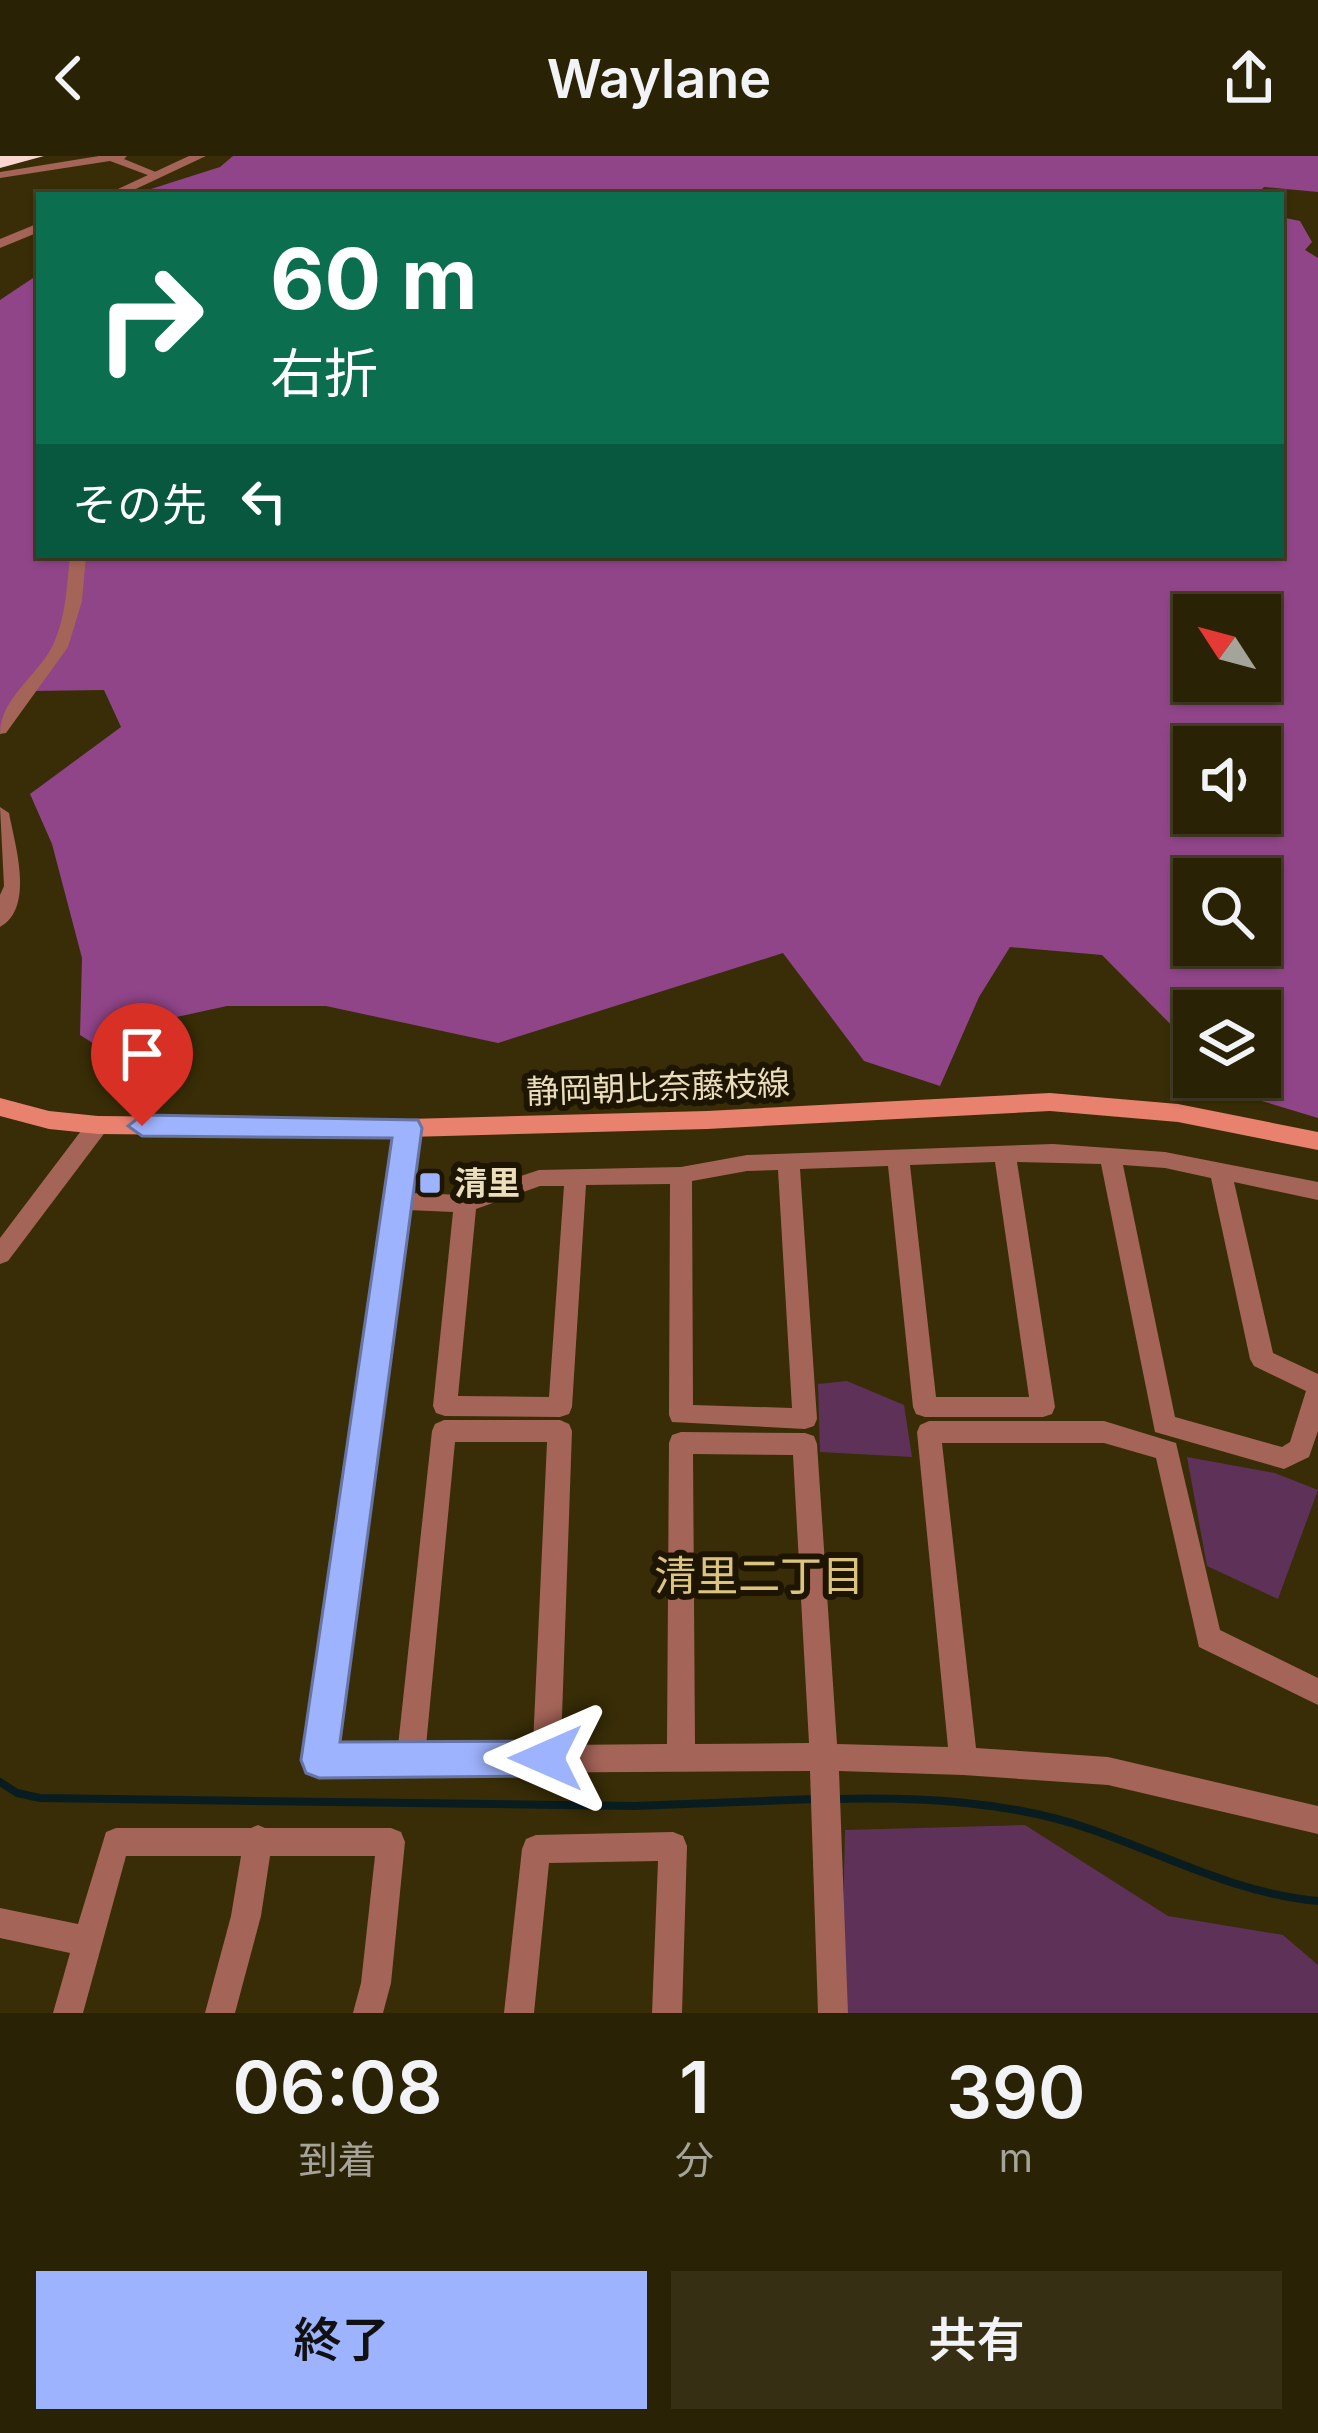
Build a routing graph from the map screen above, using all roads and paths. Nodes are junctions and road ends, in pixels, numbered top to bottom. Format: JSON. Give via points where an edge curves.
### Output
{"nodes":[{"id":1,"x":34,"y":156,"type":"edge"},
{"id":2,"x":121,"y":156,"type":"edge"},
{"id":3,"x":200,"y":156,"type":"edge"},
{"id":4,"x":108,"y":157,"type":"edge"},
{"id":5,"x":3,"y":159,"type":"edge"},
{"id":6,"x":0,"y":175,"type":"edge"},
{"id":7,"x":157,"y":175,"type":"junction"},
{"id":8,"x":119,"y":192,"type":"edge"},
{"id":9,"x":36,"y":228,"type":"edge"},
{"id":10,"x":0,"y":244,"type":"edge"},
{"id":11,"x":78,"y":558,"type":"edge"},
{"id":12,"x":0,"y":729,"type":"edge"},
{"id":13,"x":0,"y":813,"type":"edge"},
{"id":14,"x":0,"y":922,"type":"edge"},
{"id":15,"x":0,"y":1107,"type":"edge"},
{"id":16,"x":98,"y":1125,"type":"junction"},
{"id":17,"x":408,"y":1128,"type":"junction"},
{"id":18,"x":1318,"y":1141,"type":"edge"},
{"id":19,"x":1005,"y":1153,"type":"junction"},
{"id":20,"x":1110,"y":1156,"type":"junction"},
{"id":21,"x":898,"y":1158,"type":"junction"},
{"id":22,"x":789,"y":1164,"type":"junction"},
{"id":23,"x":1220,"y":1168,"type":"junction"},
{"id":24,"x":681,"y":1175,"type":"junction"},
{"id":25,"x":576,"y":1177,"type":"junction"},
{"id":26,"x":1318,"y":1191,"type":"edge"},
{"id":27,"x":396,"y":1201,"type":"junction"},
{"id":28,"x":465,"y":1204,"type":"junction"},
{"id":29,"x":0,"y":1255,"type":"edge"},
{"id":30,"x":1318,"y":1388,"type":"edge"},
{"id":31,"x":1318,"y":1692,"type":"edge"},
{"id":32,"x":823,"y":1757,"type":"junction"},
{"id":33,"x":546,"y":1758,"type":"junction"},
{"id":34,"x":681,"y":1758,"type":"junction"},
{"id":35,"x":411,"y":1759,"type":"junction"},
{"id":36,"x":963,"y":1761,"type":"junction"},
{"id":37,"x":1318,"y":1820,"type":"edge"},
{"id":38,"x":258,"y":1839,"type":"junction"},
{"id":39,"x":0,"y":1923,"type":"edge"},
{"id":40,"x":91,"y":1942,"type":"junction"},
{"id":41,"x":68,"y":2013,"type":"edge"},
{"id":42,"x":220,"y":2013,"type":"edge"},
{"id":43,"x":368,"y":2013,"type":"edge"},
{"id":44,"x":519,"y":2013,"type":"edge"},
{"id":45,"x":667,"y":2013,"type":"edge"},
{"id":46,"x":833,"y":2013,"type":"edge"}],
"edges":[{"from":1,"to":5,"type":"highway"},
{"from":2,"to":4,"type":"street"},
{"from":3,"to":7,"type":"street"},
{"from":4,"to":6,"type":"street"},
{"from":4,"to":7,"type":"street"},
{"from":7,"to":8,"type":"street"},
{"from":9,"to":10,"type":"street"},
{"from":11,"to":12,"type":"street","via":[[60,646]]},
{"from":13,"to":14,"type":"street","via":[[13,886]]},
{"from":15,"to":16,"type":"main road","name":"静岡朝比奈藤枝線"},
{"from":16,"to":17,"type":"main road","name":"静岡朝比奈藤枝線"},
{"from":16,"to":29,"type":"street"},
{"from":17,"to":18,"type":"main road","name":"静岡朝比奈藤枝線","via":[[1050,1102],[1178,1113]]},
{"from":17,"to":27,"type":"street"},
{"from":19,"to":20,"type":"street"},
{"from":19,"to":21,"type":"street"},
{"from":19,"to":21,"type":"street","via":[[1043,1408],[925,1407]]},
{"from":20,"to":23,"type":"street"},
{"from":20,"to":30,"type":"street","via":[[1164,1425],[1285,1457],[1300,1449]]},
{"from":21,"to":22,"type":"street"},
{"from":22,"to":24,"type":"street"},
{"from":22,"to":24,"type":"street","via":[[805,1419],[681,1415]]},
{"from":23,"to":26,"type":"street"},
{"from":23,"to":30,"type":"street","via":[[1262,1359]]},
{"from":24,"to":25,"type":"street"},
{"from":25,"to":28,"type":"street","via":[[539,1178]]},
{"from":25,"to":28,"type":"street","via":[[560,1407],[445,1406]]},
{"from":27,"to":28,"type":"street"},
{"from":27,"to":35,"type":"street","via":[[319,1760]]},
{"from":31,"to":36,"type":"street","via":[[1208,1638],[1167,1451],[1104,1432],[928,1432]]},
{"from":32,"to":34,"type":"street"},
{"from":32,"to":34,"type":"street","via":[[805,1444],[681,1443]]},
{"from":32,"to":36,"type":"street"},
{"from":32,"to":46,"type":"street"},
{"from":33,"to":34,"type":"street"},
{"from":33,"to":35,"type":"street"},
{"from":33,"to":35,"type":"street","via":[[560,1432],[444,1430]]},
{"from":36,"to":37,"type":"street","via":[[1108,1771]]},
{"from":38,"to":40,"type":"street","via":[[116,1842]]},
{"from":38,"to":42,"type":"street"},
{"from":38,"to":43,"type":"street","via":[[391,1842]]},
{"from":39,"to":40,"type":"street"},
{"from":40,"to":41,"type":"street"},
{"from":44,"to":45,"type":"street","via":[[536,1849],[673,1846]]}]}
